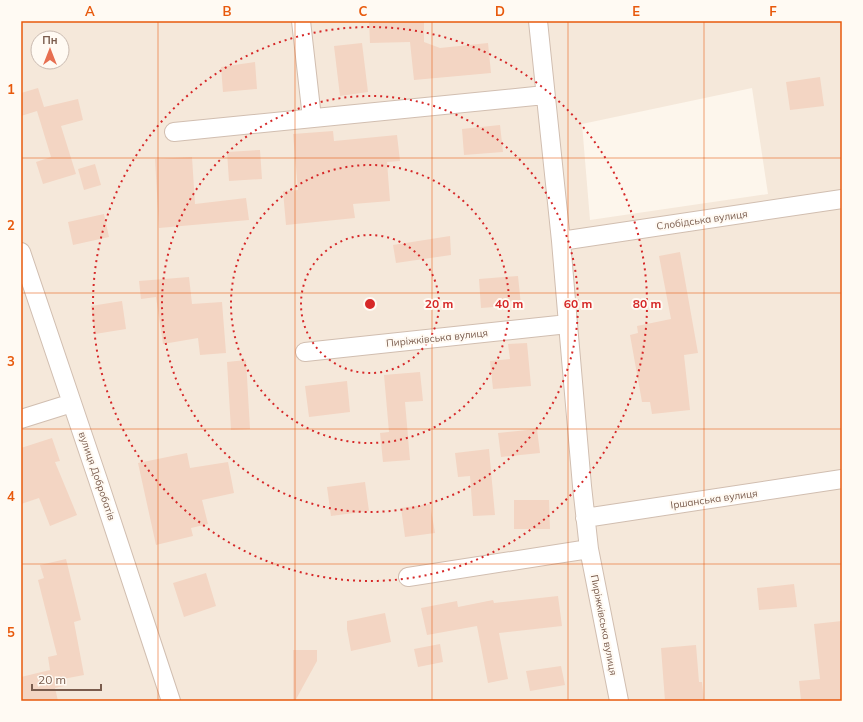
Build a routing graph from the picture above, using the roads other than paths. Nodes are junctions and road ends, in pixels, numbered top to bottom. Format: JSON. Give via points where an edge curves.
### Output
{"nodes":[{"id":1,"x":300,"y":21,"type":"edge"},
{"id":2,"x":538,"y":21,"type":"edge"},
{"id":3,"x":545,"y":95,"type":"junction"},
{"id":4,"x":312,"y":118,"type":"junction"},
{"id":5,"x":174,"y":132,"type":"dead end"},
{"id":6,"x":842,"y":199,"type":"edge"},
{"id":7,"x":561,"y":241,"type":"junction"},
{"id":8,"x":21,"y":252,"type":"edge"},
{"id":9,"x":568,"y":324,"type":"junction"},
{"id":10,"x":306,"y":352,"type":"dead end"},
{"id":11,"x":72,"y":403,"type":"junction"},
{"id":12,"x":21,"y":419,"type":"edge"},
{"id":13,"x":842,"y":480,"type":"edge"},
{"id":14,"x":585,"y":518,"type":"junction"},
{"id":15,"x":590,"y":549,"type":"junction"},
{"id":16,"x":408,"y":577,"type":"dead end"},
{"id":17,"x":171,"y":701,"type":"edge"},
{"id":18,"x":619,"y":701,"type":"edge"}],
"edges":[{"from":1,"to":4,"type":"street"},
{"from":2,"to":3,"type":"street","name":"Пиріжківська вулиця"},
{"from":3,"to":4,"type":"street"},
{"from":3,"to":7,"type":"street","name":"Пиріжківська вулиця"},
{"from":4,"to":5,"type":"street"},
{"from":6,"to":7,"type":"street","name":"Слобідська вулиця"},
{"from":7,"to":9,"type":"street","name":"Пиріжківська вулиця"},
{"from":8,"to":11,"type":"street","name":"вулиця Добробатів"},
{"from":9,"to":10,"type":"street","name":"Пиріжківська вулиця"},
{"from":9,"to":14,"type":"street","name":"Пиріжківська вулиця"},
{"from":11,"to":12,"type":"street"},
{"from":11,"to":17,"type":"street","name":"вулиця Добробатів"},
{"from":13,"to":14,"type":"street","name":"Іршанська вулиця"},
{"from":14,"to":15,"type":"street","name":"Пиріжківська вулиця"},
{"from":15,"to":16,"type":"street"},
{"from":15,"to":18,"type":"street","name":"Пиріжківська вулиця"}]}
